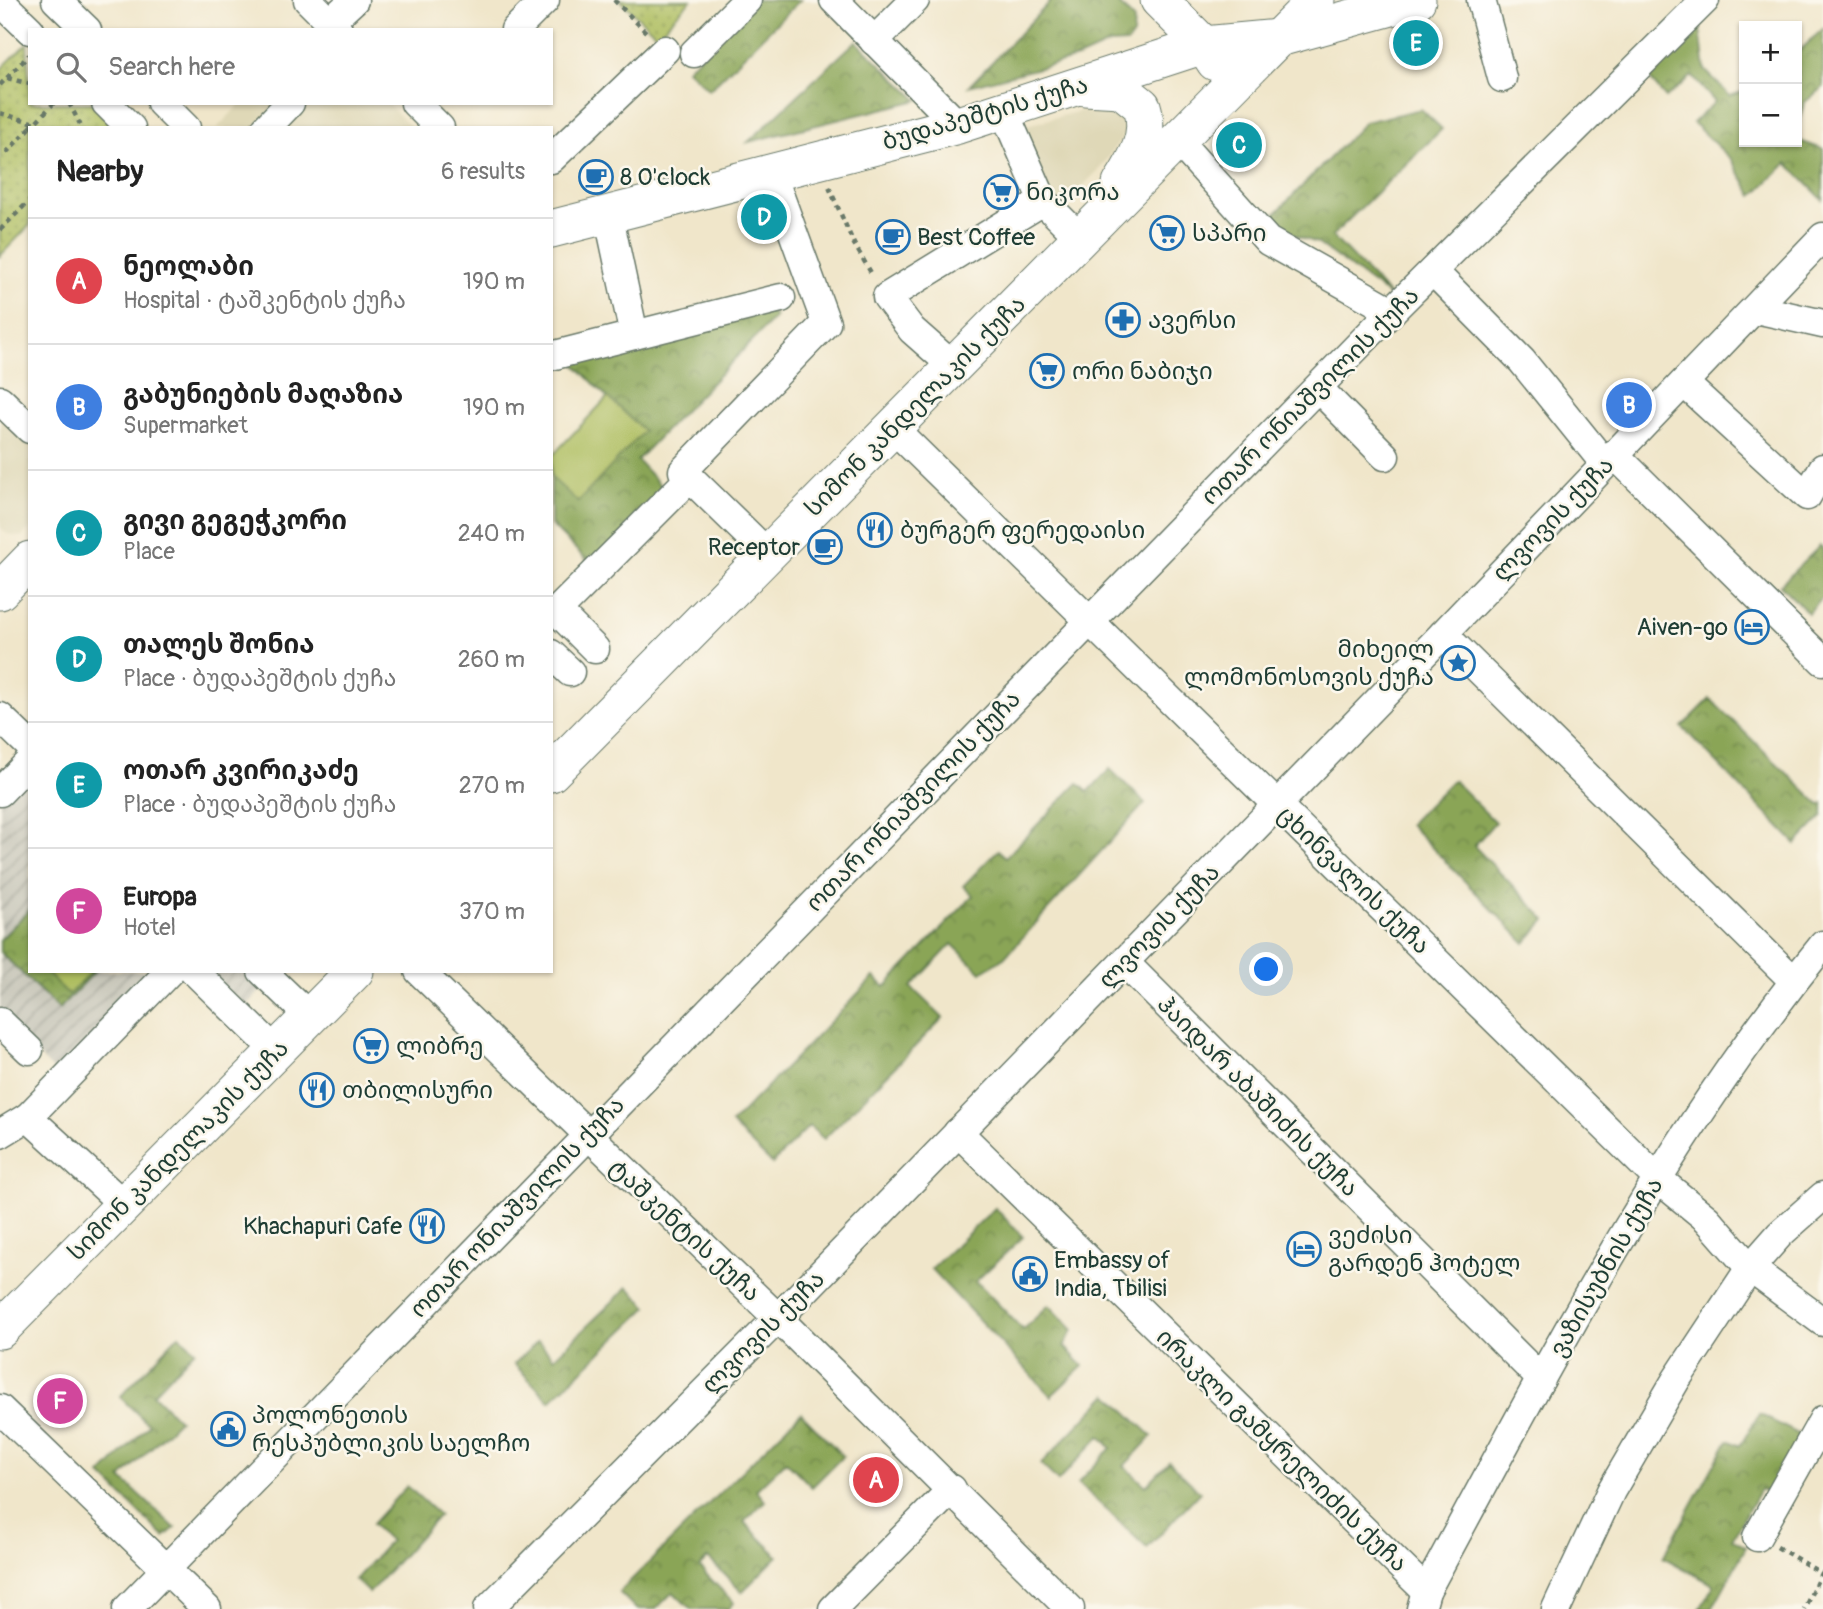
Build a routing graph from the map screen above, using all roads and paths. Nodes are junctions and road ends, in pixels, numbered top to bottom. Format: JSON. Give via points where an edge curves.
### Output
{"nodes":[{"id":1,"x":56,"y":0,"type":"edge"},
{"id":2,"x":307,"y":0,"type":"edge"},
{"id":3,"x":354,"y":0,"type":"edge"},
{"id":4,"x":545,"y":0,"type":"edge"},
{"id":5,"x":614,"y":0,"type":"edge"},
{"id":6,"x":747,"y":0,"type":"edge"},
{"id":7,"x":834,"y":0,"type":"edge"},
{"id":8,"x":915,"y":0,"type":"edge"},
{"id":9,"x":1159,"y":0,"type":"edge"},
{"id":10,"x":1316,"y":0,"type":"edge"},
{"id":11,"x":1481,"y":0,"type":"edge"},
{"id":12,"x":1705,"y":0,"type":"edge"},
{"id":13,"x":0,"y":1,"type":"edge"},
{"id":14,"x":1398,"y":2,"type":"edge"},
{"id":15,"x":334,"y":26,"type":"edge"},
{"id":16,"x":28,"y":28,"type":"edge"},
{"id":17,"x":85,"y":28,"type":"edge"},
{"id":18,"x":517,"y":28,"type":"edge"},
{"id":19,"x":1279,"y":38,"type":"junction"},
{"id":20,"x":874,"y":41,"type":"junction"},
{"id":21,"x":1204,"y":45,"type":"junction"},
{"id":22,"x":665,"y":50,"type":"joint"},
{"id":23,"x":694,"y":53,"type":"dead end"},
{"id":24,"x":28,"y":57,"type":"edge"},
{"id":25,"x":7,"y":78,"type":"junction"},
{"id":26,"x":1502,"y":78,"type":"dead end"},
{"id":27,"x":28,"y":84,"type":"edge"},
{"id":28,"x":0,"y":85,"type":"edge"},
{"id":29,"x":1230,"y":87,"type":"junction"},
{"id":30,"x":1079,"y":88,"type":"junction"},
{"id":31,"x":52,"y":105,"type":"edge"},
{"id":32,"x":70,"y":105,"type":"edge"},
{"id":33,"x":108,"y":105,"type":"edge"},
{"id":34,"x":163,"y":105,"type":"edge"},
{"id":35,"x":288,"y":105,"type":"edge"},
{"id":36,"x":1004,"y":111,"type":"junction"},
{"id":37,"x":0,"y":113,"type":"edge"},
{"id":38,"x":36,"y":125,"type":"edge"},
{"id":39,"x":958,"y":125,"type":"junction"},
{"id":40,"x":81,"y":126,"type":"edge"},
{"id":41,"x":129,"y":126,"type":"edge"},
{"id":42,"x":184,"y":126,"type":"edge"},
{"id":43,"x":268,"y":126,"type":"edge"},
{"id":44,"x":28,"y":130,"type":"edge"},
{"id":45,"x":1179,"y":142,"type":"junction"},
{"id":46,"x":6,"y":153,"type":"dead end"},
{"id":47,"x":553,"y":157,"type":"edge"},
{"id":48,"x":771,"y":172,"type":"junction"},
{"id":49,"x":827,"y":183,"type":"dead end"},
{"id":50,"x":1043,"y":201,"type":"junction"},
{"id":51,"x":28,"y":202,"type":"edge"},
{"id":52,"x":608,"y":214,"type":"junction"},
{"id":53,"x":553,"y":228,"type":"edge"},
{"id":54,"x":0,"y":230,"type":"edge"},
{"id":55,"x":1090,"y":230,"type":"junction"},
{"id":56,"x":1823,"y":236,"type":"edge"},
{"id":57,"x":1433,"y":271,"type":"junction"},
{"id":58,"x":887,"y":297,"type":"junction"},
{"id":59,"x":781,"y":298,"type":"dead end"},
{"id":60,"x":1756,"y":309,"type":"junction"},
{"id":61,"x":1392,"y":311,"type":"junction"},
{"id":62,"x":1823,"y":324,"type":"edge"},
{"id":63,"x":634,"y":335,"type":"junction"},
{"id":64,"x":553,"y":355,"type":"edge"},
{"id":65,"x":954,"y":368,"type":"junction"},
{"id":66,"x":1684,"y":383,"type":"junction"},
{"id":67,"x":1318,"y":387,"type":"junction"},
{"id":68,"x":0,"y":400,"type":"edge"},
{"id":69,"x":28,"y":427,"type":"edge"},
{"id":70,"x":893,"y":428,"type":"junction"},
{"id":71,"x":1385,"y":456,"type":"dead end"},
{"id":72,"x":1610,"y":459,"type":"junction"},
{"id":73,"x":1823,"y":468,"type":"edge"},
{"id":74,"x":690,"y":478,"type":"junction"},
{"id":75,"x":768,"y":554,"type":"junction"},
{"id":76,"x":1089,"y":620,"type":"junction"},
{"id":77,"x":1443,"y":634,"type":"junction"},
{"id":78,"x":595,"y":649,"type":"dead end"},
{"id":79,"x":1823,"y":661,"type":"edge"},
{"id":80,"x":0,"y":718,"type":"edge"},
{"id":81,"x":28,"y":745,"type":"edge"},
{"id":82,"x":28,"y":763,"type":"edge"},
{"id":83,"x":553,"y":771,"type":"edge"},
{"id":84,"x":0,"y":792,"type":"edge"},
{"id":85,"x":1276,"y":804,"type":"junction"},
{"id":86,"x":1823,"y":945,"type":"edge"},
{"id":87,"x":1124,"y":962,"type":"junction"},
{"id":88,"x":168,"y":973,"type":"edge"},
{"id":89,"x":196,"y":973,"type":"edge"},
{"id":90,"x":264,"y":973,"type":"edge"},
{"id":91,"x":353,"y":973,"type":"edge"},
{"id":92,"x":421,"y":973,"type":"edge"},
{"id":93,"x":1794,"y":981,"type":"junction"},
{"id":94,"x":310,"y":1017,"type":"junction"},
{"id":95,"x":0,"y":1022,"type":"edge"},
{"id":96,"x":29,"y":1050,"type":"dead end"},
{"id":97,"x":276,"y":1051,"type":"junction"},
{"id":98,"x":28,"y":1117,"type":"junction"},
{"id":99,"x":1,"y":1131,"type":"edge"},
{"id":100,"x":958,"y":1132,"type":"junction"},
{"id":101,"x":586,"y":1136,"type":"junction"},
{"id":102,"x":1657,"y":1178,"type":"junction"},
{"id":103,"x":1823,"y":1196,"type":"edge"},
{"id":104,"x":124,"y":1205,"type":"junction"},
{"id":105,"x":1750,"y":1268,"type":"junction"},
{"id":106,"x":778,"y":1318,"type":"junction"},
{"id":107,"x":1823,"y":1322,"type":"edge"},
{"id":108,"x":0,"y":1329,"type":"edge"},
{"id":109,"x":1541,"y":1379,"type":"junction"},
{"id":110,"x":0,"y":1409,"type":"edge"},
{"id":111,"x":1823,"y":1420,"type":"edge"},
{"id":112,"x":952,"y":1489,"type":"junction"},
{"id":113,"x":1757,"y":1536,"type":"joint"},
{"id":114,"x":167,"y":1570,"type":"junction"},
{"id":115,"x":1424,"y":1600,"type":"edge"},
{"id":116,"x":127,"y":1609,"type":"edge"},
{"id":117,"x":207,"y":1609,"type":"edge"},
{"id":118,"x":488,"y":1609,"type":"edge"},
{"id":119,"x":833,"y":1609,"type":"edge"},
{"id":120,"x":1070,"y":1609,"type":"edge"},
{"id":121,"x":1556,"y":1609,"type":"edge"},
{"id":122,"x":1804,"y":1609,"type":"edge"}],
"edges":[{"from":1,"to":17,"type":"street"},
{"from":2,"to":15,"type":"street"},
{"from":3,"to":15,"type":"street"},
{"from":4,"to":18,"type":"street"},
{"from":5,"to":22,"type":"path"},
{"from":6,"to":23,"type":"street"},
{"from":7,"to":20,"type":"street"},
{"from":8,"to":20,"type":"street"},
{"from":9,"to":21,"type":"main road"},
{"from":10,"to":19,"type":"main road","name":"სიმონ კანდელაკის ქუჩა"},
{"from":11,"to":26,"type":"street"},
{"from":12,"to":57,"type":"street","name":"ოთარ ონიაშვილის ქუჩა"},
{"from":13,"to":16,"type":"street"},
{"from":14,"to":19,"type":"main road","name":"ბუდაპეშტის ქუჩა"},
{"from":19,"to":21,"type":"main road","name":"ბუდაპეშტის ქუჩა"},
{"from":19,"to":29,"type":"main road","name":"სიმონ კანდელაკის ქუჩა"},
{"from":20,"to":39,"type":"street"},
{"from":21,"to":29,"type":"main road"},
{"from":21,"to":30,"type":"main road","name":"ბუდაპეშტის ქუჩა"},
{"from":22,"to":47,"type":"street"},
{"from":24,"to":25,"type":"path"},
{"from":25,"to":27,"type":"path"},
{"from":25,"to":28,"type":"path"},
{"from":29,"to":45,"type":"main road","name":"სიმონ კანდელაკის ქუჩა"},
{"from":30,"to":36,"type":"main road","name":"ბუდაპეშტის ქუჩა"},
{"from":30,"to":55,"type":"main road","via":[[1121,89],[1137,99],[1145,115],[1146,128],[1135,161]]},
{"from":31,"to":38,"type":"path"},
{"from":32,"to":40,"type":"path"},
{"from":33,"to":41,"type":"street"},
{"from":34,"to":42,"type":"street"},
{"from":35,"to":43,"type":"street"},
{"from":36,"to":39,"type":"main road","name":"ბუდაპეშტის ქუჩა"},
{"from":36,"to":50,"type":"street"},
{"from":37,"to":38,"type":"path"},
{"from":39,"to":48,"type":"main road","name":"ბუდაპეშტის ქუჩა"},
{"from":44,"to":46,"type":"path"},
{"from":45,"to":55,"type":"main road","name":"სიმონ კანდელაკის ქუჩა"},
{"from":45,"to":61,"type":"street","via":[[1268,242]]},
{"from":48,"to":52,"type":"main road","name":"ბუდაპეშტის ქუჩა"},
{"from":48,"to":74,"type":"street","via":[[826,323],[682,471]]},
{"from":49,"to":58,"type":"path","via":[[854,244]]},
{"from":50,"to":55,"type":"street"},
{"from":50,"to":58,"type":"street"},
{"from":51,"to":54,"type":"path"},
{"from":52,"to":53,"type":"main road","name":"ბუდაპეშტის ქუჩა"},
{"from":52,"to":63,"type":"street"},
{"from":55,"to":65,"type":"main road","name":"სიმონ კანდელაკის ქუჩა"},
{"from":56,"to":60,"type":"street","name":"ლვოვის ქუჩა"},
{"from":57,"to":61,"type":"street","name":"ოთარ ონიაშვილის ქუჩა"},
{"from":57,"to":72,"type":"street"},
{"from":58,"to":65,"type":"street","via":[[912,330]]},
{"from":59,"to":63,"type":"street"},
{"from":60,"to":62,"type":"street"},
{"from":60,"to":66,"type":"street","name":"ლვოვის ქუჩა"},
{"from":61,"to":67,"type":"street","name":"ოთარ ონიაშვილის ქუჩა"},
{"from":63,"to":64,"type":"street"},
{"from":65,"to":70,"type":"main road","name":"სიმონ კანდელაკის ქუჩა"},
{"from":66,"to":72,"type":"street","name":"ლვოვის ქუჩა"},
{"from":66,"to":73,"type":"street","via":[[1807,496]]},
{"from":67,"to":71,"type":"street"},
{"from":67,"to":76,"type":"street","name":"ოთარ ონიაშვილის ქუჩა"},
{"from":68,"to":69,"type":"street"},
{"from":70,"to":75,"type":"main road","name":"სიმონ კანდელაკის ქუჩა"},
{"from":70,"to":76,"type":"street","name":"ცხინვალის ქუჩა"},
{"from":72,"to":77,"type":"street","name":"ლვოვის ქუჩა"},
{"from":72,"to":79,"type":"street"},
{"from":74,"to":75,"type":"street"},
{"from":74,"to":78,"type":"street","via":[[557,611]]},
{"from":75,"to":83,"type":"main road","name":"სიმონ კანდელაკის ქუჩა"},
{"from":76,"to":85,"type":"street","name":"ცხინვალის ქუჩა"},
{"from":76,"to":101,"type":"street","name":"ოთარ ონიაშვილის ქუჩა"},
{"from":77,"to":85,"type":"street","name":"ლვოვის ქუჩა"},
{"from":77,"to":93,"type":"street"},
{"from":80,"to":81,"type":"street"},
{"from":82,"to":84,"type":"street"},
{"from":85,"to":87,"type":"street","name":"ლვოვის ქუჩა"},
{"from":85,"to":102,"type":"street","name":"ცხინვალის ქუჩა"},
{"from":86,"to":93,"type":"street","name":"ვაზისუბნის ქუჩა"},
{"from":87,"to":100,"type":"street","name":"ლვოვის ქუჩა"},
{"from":87,"to":109,"type":"street","name":"ჰაიდარ აბაშიძის ქუჩა"},
{"from":88,"to":98,"type":"street"},
{"from":89,"to":97,"type":"street"},
{"from":90,"to":94,"type":"street"},
{"from":91,"to":94,"type":"main road","name":"სიმონ კანდელაკის ქუჩა"},
{"from":92,"to":101,"type":"street","name":"ტაშკენტის ქუჩა"},
{"from":93,"to":102,"type":"street","name":"ვაზისუბნის ქუჩა"},
{"from":94,"to":97,"type":"main road","name":"სიმონ კანდელაკის ქუჩა"},
{"from":95,"to":96,"type":"street"},
{"from":97,"to":104,"type":"main road","name":"სიმონ კანდელაკის ქუჩა"},
{"from":98,"to":99,"type":"street"},
{"from":98,"to":104,"type":"street"},
{"from":100,"to":106,"type":"street","name":"ლვოვის ქუჩა"},
{"from":100,"to":115,"type":"street","name":"ირაკლი გამყრელიძის ქუჩა"},
{"from":101,"to":106,"type":"street","name":"ტაშკენტის ქუჩა"},
{"from":101,"to":114,"type":"street","name":"ოთარ ონიაშვილის ქუჩა"},
{"from":102,"to":105,"type":"street","name":"ცხინვალის ქუჩა","via":[[1707,1219]]},
{"from":102,"to":109,"type":"street","name":"ვაზისუბნის ქუჩა"},
{"from":103,"to":105,"type":"street"},
{"from":104,"to":108,"type":"main road","name":"სიმონ კანდელაკის ქუჩა"},
{"from":105,"to":107,"type":"street","name":"ცხინვალის ქუჩა"},
{"from":105,"to":121,"type":"street","via":[[1676,1380],[1611,1491]]},
{"from":106,"to":112,"type":"street","name":"ტაშკენტის ქუჩა"},
{"from":106,"to":118,"type":"street","name":"ლვოვის ქუჩა"},
{"from":109,"to":115,"type":"street","name":"ვაზისუბნის ქუჩა"},
{"from":110,"to":114,"type":"street"},
{"from":111,"to":113,"type":"street"},
{"from":112,"to":119,"type":"street"},
{"from":112,"to":120,"type":"street","name":"ტაშკენტის ქუჩა"},
{"from":113,"to":122,"type":"path","via":[[1821,1573]]},
{"from":114,"to":116,"type":"street","name":"ოთარ ონიაშვილის ქუჩა"},
{"from":114,"to":117,"type":"street"}]}
